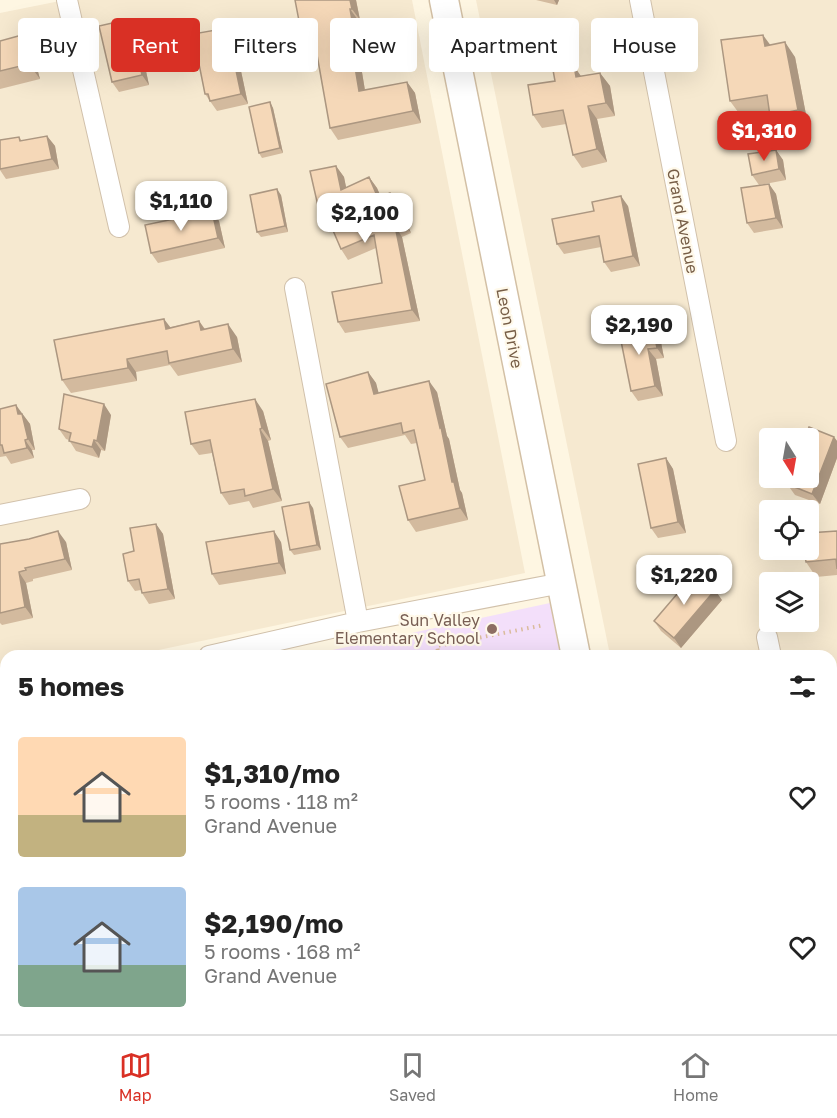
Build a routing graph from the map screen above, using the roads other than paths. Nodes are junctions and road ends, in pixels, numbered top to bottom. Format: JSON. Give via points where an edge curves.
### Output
{"nodes":[{"id":1,"x":67,"y":0,"type":"edge"},
{"id":2,"x":444,"y":0,"type":"edge"},
{"id":3,"x":640,"y":0,"type":"edge"},
{"id":4,"x":119,"y":227,"type":"dead end"},
{"id":5,"x":295,"y":288,"type":"dead end"},
{"id":6,"x":726,"y":441,"type":"dead end"},
{"id":7,"x":80,"y":499,"type":"dead end"},
{"id":8,"x":0,"y":515,"type":"edge"},
{"id":9,"x":562,"y":583,"type":"junction"},
{"id":10,"x":358,"y":622,"type":"junction"},
{"id":11,"x":235,"y":650,"type":"edge"},
{"id":12,"x":575,"y":650,"type":"edge"}],
"edges":[{"from":1,"to":4,"type":"street"},
{"from":2,"to":9,"type":"street","name":"Leon Drive"},
{"from":3,"to":6,"type":"street","name":"Grand Avenue"},
{"from":5,"to":10,"type":"street"},
{"from":7,"to":8,"type":"street"},
{"from":9,"to":10,"type":"street"},
{"from":9,"to":12,"type":"street","name":"Leon Drive"},
{"from":10,"to":11,"type":"street"}]}
